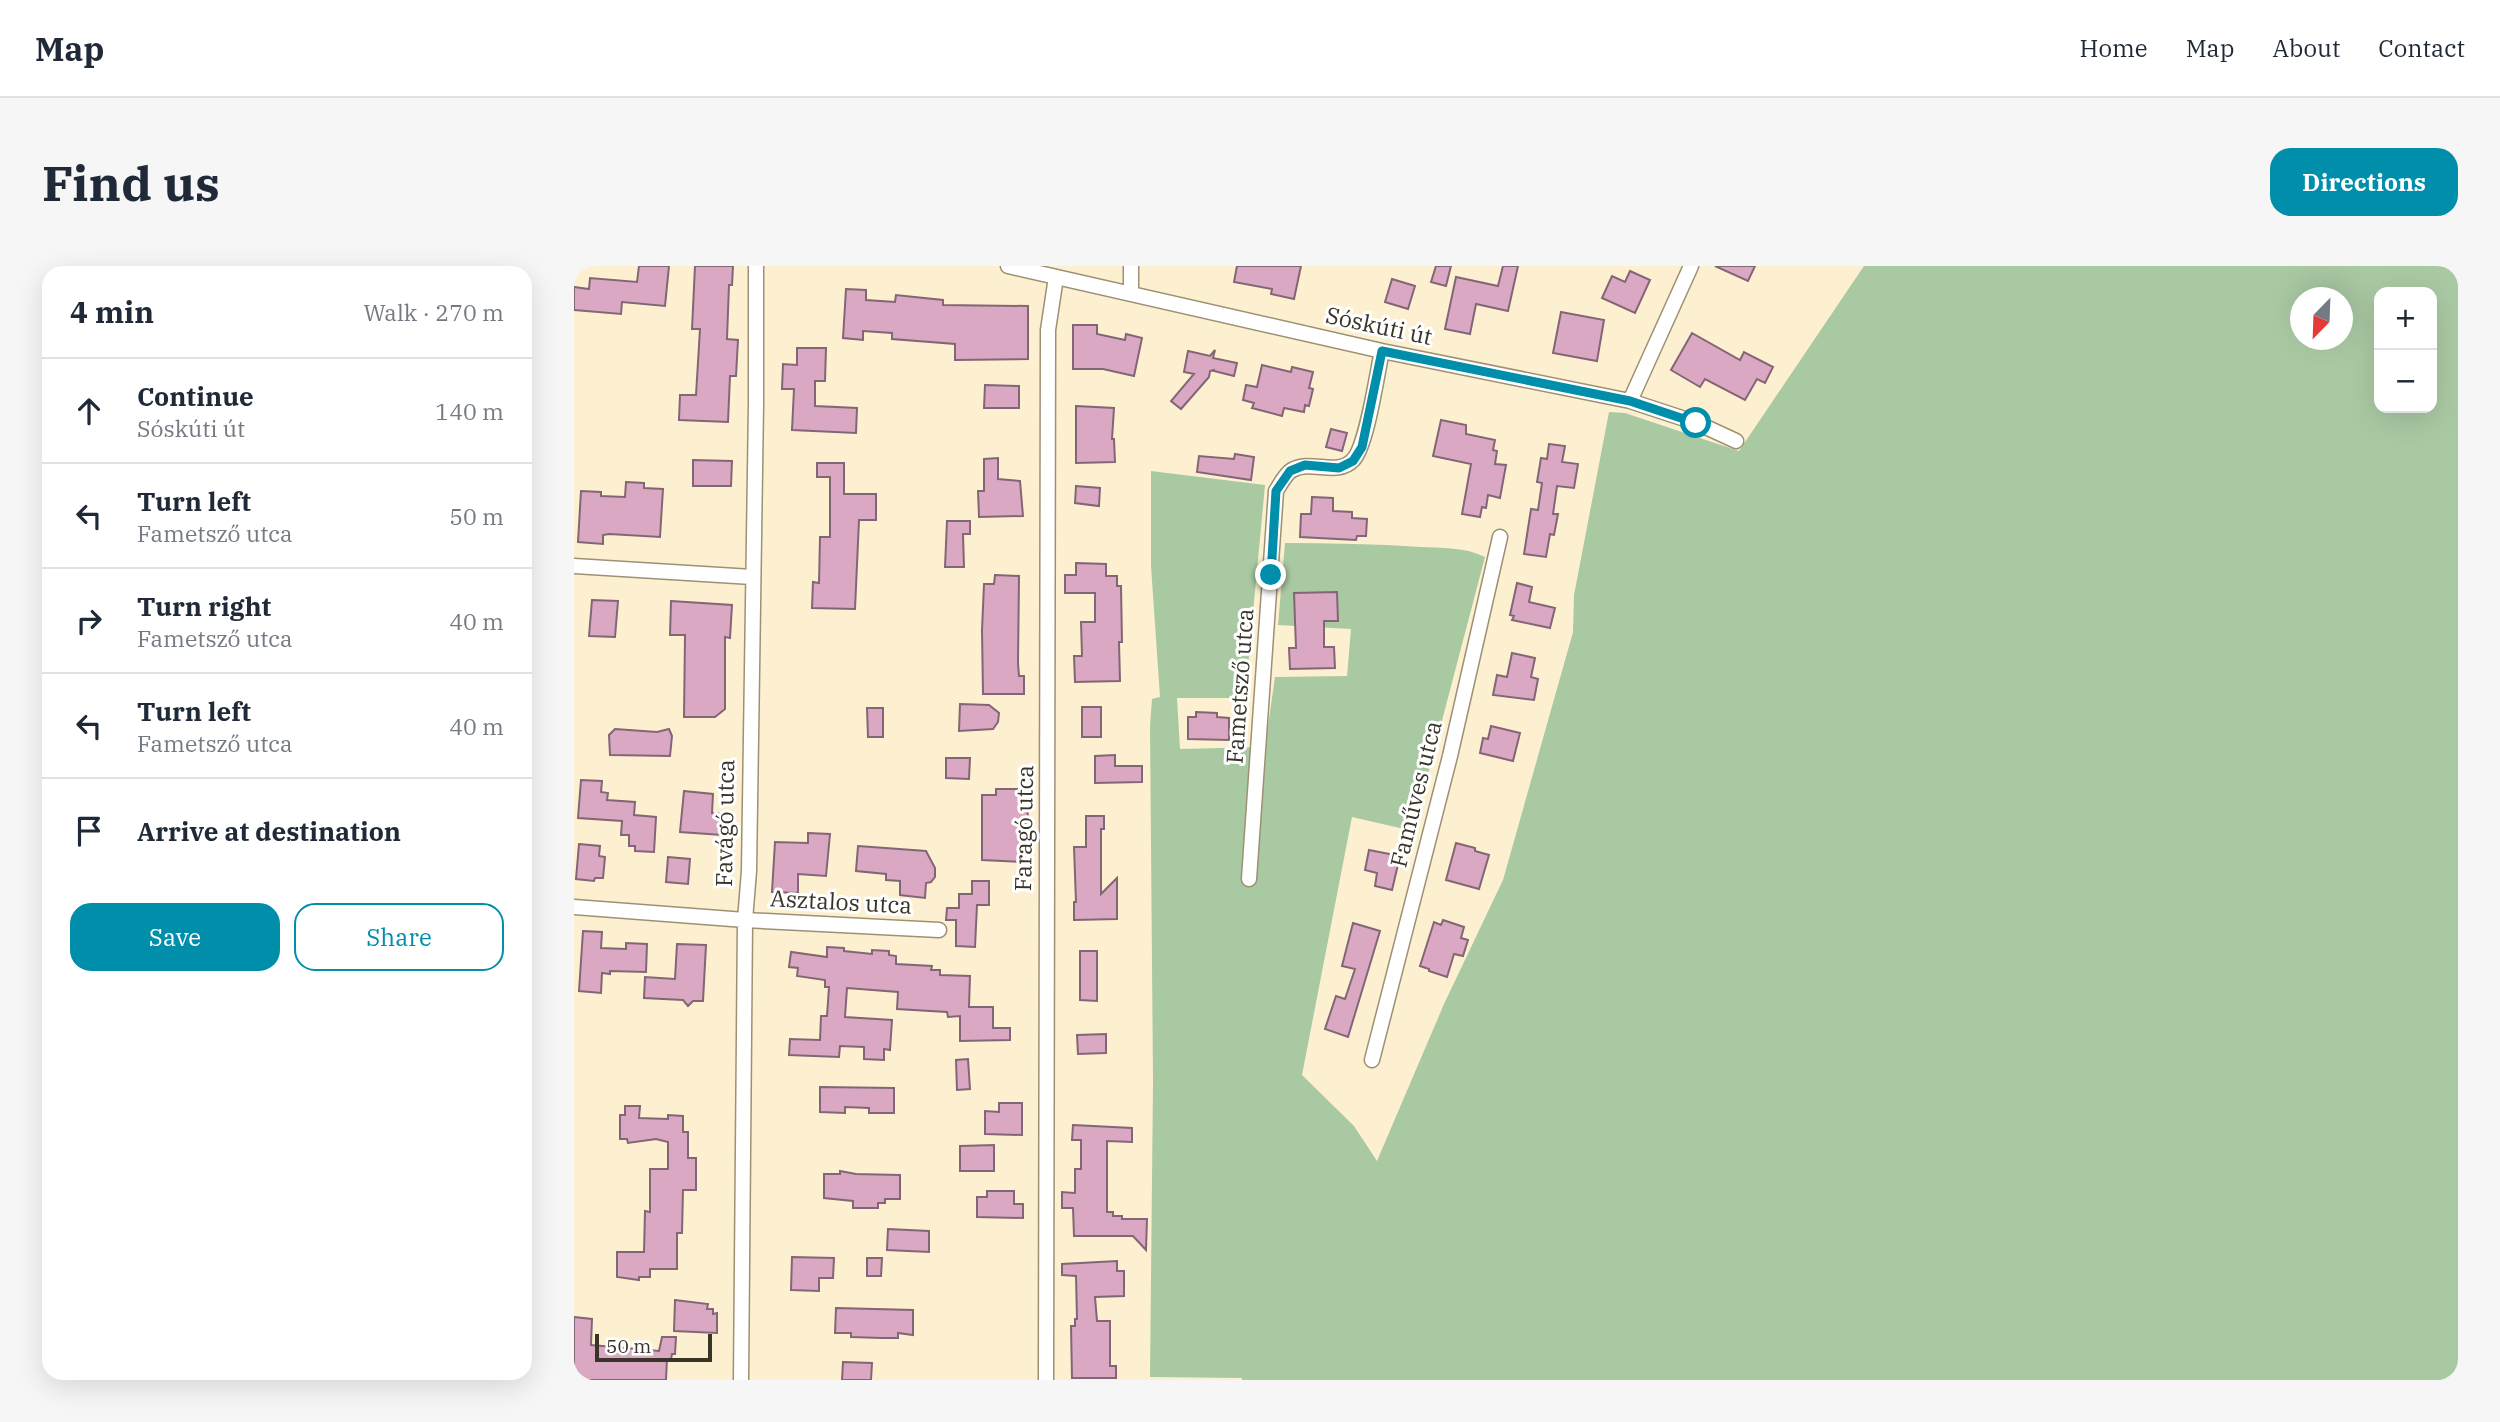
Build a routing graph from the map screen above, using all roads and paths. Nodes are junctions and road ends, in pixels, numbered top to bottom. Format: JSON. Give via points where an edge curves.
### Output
{"nodes":[{"id":1,"x":756,"y":266,"type":"edge"},
{"id":2,"x":1008,"y":266,"type":"edge"},
{"id":3,"x":1131,"y":266,"type":"edge"},
{"id":4,"x":1691,"y":266,"type":"edge"},
{"id":5,"x":1056,"y":277,"type":"junction"},
{"id":6,"x":1131,"y":294,"type":"junction"},
{"id":7,"x":1382,"y":351,"type":"junction"},
{"id":8,"x":1630,"y":401,"type":"junction"},
{"id":9,"x":1736,"y":441,"type":"dead end"},
{"id":10,"x":1500,"y":537,"type":"dead end"},
{"id":11,"x":574,"y":565,"type":"edge"},
{"id":12,"x":752,"y":577,"type":"junction"},
{"id":13,"x":1249,"y":880,"type":"dead end"},
{"id":14,"x":574,"y":907,"type":"edge"},
{"id":15,"x":745,"y":920,"type":"junction"},
{"id":16,"x":939,"y":930,"type":"dead end"},
{"id":17,"x":1372,"y":1060,"type":"dead end"},
{"id":18,"x":741,"y":1380,"type":"edge"},
{"id":19,"x":1046,"y":1380,"type":"edge"}],
"edges":[{"from":1,"to":12,"type":"street","name":"Favágó utca"},
{"from":2,"to":5,"type":"street","name":"Sóskúti út"},
{"from":3,"to":6,"type":"street"},
{"from":4,"to":8,"type":"street"},
{"from":5,"to":6,"type":"street","name":"Sóskúti út"},
{"from":5,"to":19,"type":"street","name":"Faragó utca","via":[[1048,330]]},
{"from":6,"to":7,"type":"street","name":"Sóskúti út"},
{"from":7,"to":8,"type":"street","name":"Sóskúti út"},
{"from":7,"to":13,"type":"street","name":"Fametsző utca","via":[[1362,447],[1353,461],[1339,468],[1305,465],[1290,471],[1276,491]]},
{"from":8,"to":9,"type":"street","name":"Sóskúti út"},
{"from":10,"to":17,"type":"street","name":"Faműves utca","via":[[1450,757]]},
{"from":11,"to":12,"type":"street"},
{"from":12,"to":15,"type":"street","name":"Favágó utca"},
{"from":14,"to":15,"type":"street","name":"Asztalos utca"},
{"from":15,"to":16,"type":"street","name":"Asztalos utca"},
{"from":15,"to":18,"type":"street","name":"Favágó utca"}]}
